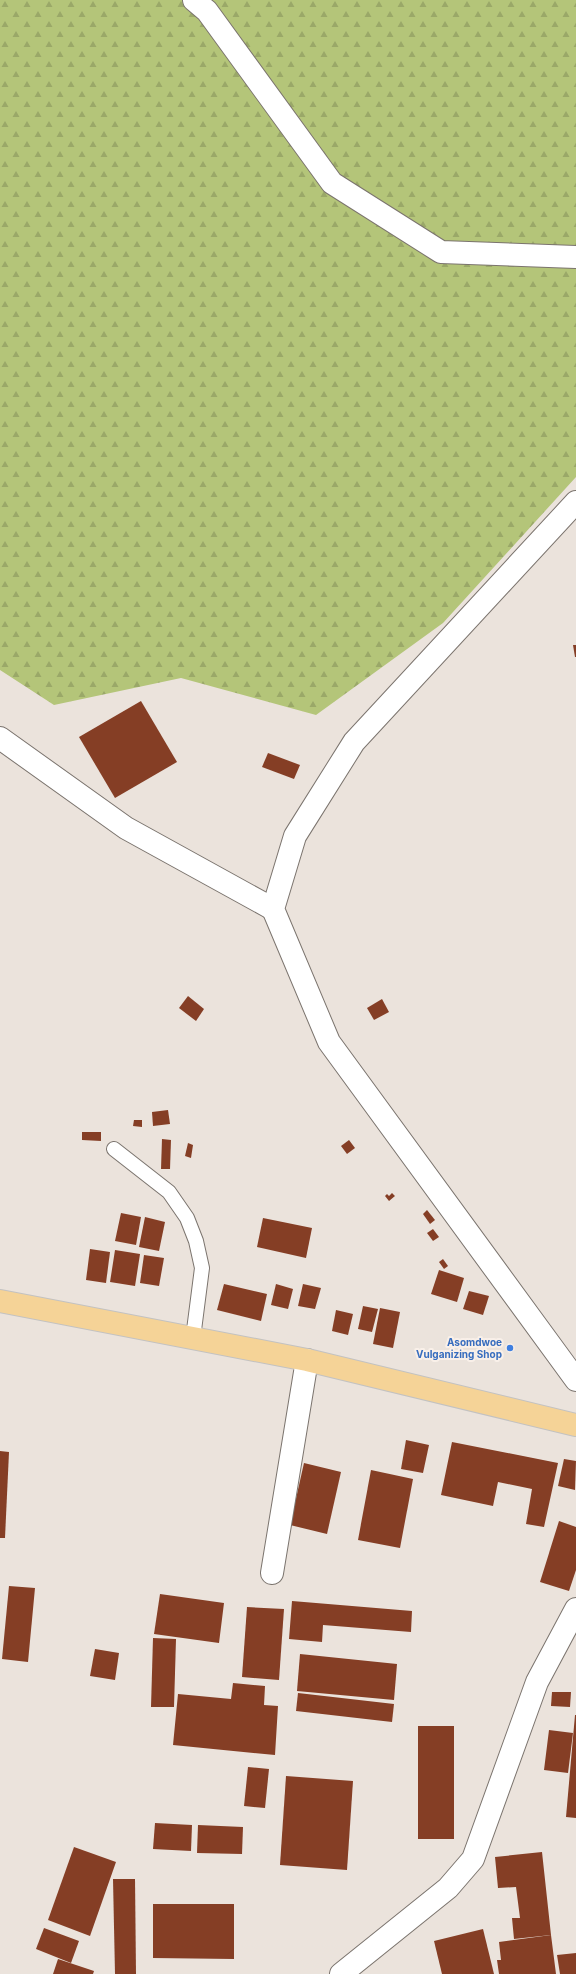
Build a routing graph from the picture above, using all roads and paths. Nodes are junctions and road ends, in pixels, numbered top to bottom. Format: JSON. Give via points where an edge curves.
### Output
{"nodes":[{"id":1,"x":194,"y":0,"type":"edge"},
{"id":2,"x":576,"y":257,"type":"edge"},
{"id":3,"x":576,"y":502,"type":"edge"},
{"id":4,"x":0,"y":738,"type":"edge"},
{"id":5,"x":273,"y":909,"type":"junction"},
{"id":6,"x":114,"y":1149,"type":"dead end"},
{"id":7,"x":0,"y":1302,"type":"edge"},
{"id":8,"x":193,"y":1338,"type":"junction"},
{"id":9,"x":307,"y":1360,"type":"junction"},
{"id":10,"x":576,"y":1380,"type":"edge"},
{"id":11,"x":576,"y":1425,"type":"edge"},
{"id":12,"x":272,"y":1573,"type":"dead end"},
{"id":13,"x":576,"y":1609,"type":"edge"},
{"id":14,"x":341,"y":1974,"type":"edge"}],
"edges":[{"from":1,"to":2,"type":"street","via":[[207,11],[332,183],[441,252]]},
{"from":3,"to":5,"type":"street","via":[[354,742],[295,836]]},
{"from":4,"to":5,"type":"street","via":[[126,828]]},
{"from":5,"to":10,"type":"street","via":[[329,1042]]},
{"from":6,"to":8,"type":"lane","via":[[169,1192],[187,1218],[196,1241],[202,1268]]},
{"from":7,"to":8,"type":"main road"},
{"from":8,"to":9,"type":"main road"},
{"from":9,"to":11,"type":"main road"},
{"from":9,"to":12,"type":"street"},
{"from":13,"to":14,"type":"street","via":[[537,1682],[473,1858],[448,1888]]}]}
